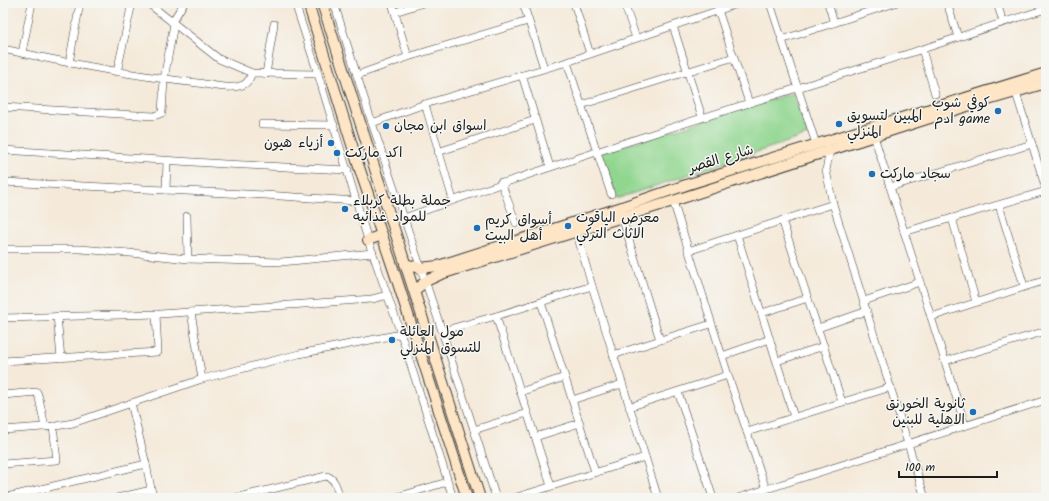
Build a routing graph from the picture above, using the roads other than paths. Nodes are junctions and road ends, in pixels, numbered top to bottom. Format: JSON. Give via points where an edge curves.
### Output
{"nodes":[{"id":1,"x":32,"y":3,"type":"edge"},
{"id":2,"x":80,"y":3,"type":"edge"},
{"id":3,"x":132,"y":3,"type":"edge"},
{"id":4,"x":148,"y":3,"type":"edge"},
{"id":5,"x":184,"y":3,"type":"edge"},
{"id":6,"x":295,"y":3,"type":"edge"},
{"id":7,"x":308,"y":3,"type":"edge"},
{"id":8,"x":321,"y":3,"type":"edge"},
{"id":9,"x":334,"y":3,"type":"edge"},
{"id":10,"x":392,"y":3,"type":"edge"},
{"id":11,"x":423,"y":3,"type":"edge"},
{"id":12,"x":523,"y":3,"type":"edge"},
{"id":13,"x":574,"y":3,"type":"edge"},
{"id":14,"x":624,"y":3,"type":"edge"},
{"id":15,"x":740,"y":3,"type":"edge"},
{"id":16,"x":770,"y":3,"type":"edge"},
{"id":17,"x":828,"y":3,"type":"edge"},
{"id":18,"x":895,"y":3,"type":"edge"},
{"id":19,"x":947,"y":3,"type":"edge"},
{"id":20,"x":997,"y":3,"type":"edge"},
{"id":21,"x":875,"y":6,"type":"edge"},
{"id":22,"x":1046,"y":9,"type":"edge"},
{"id":23,"x":718,"y":10,"type":"junction"},
{"id":24,"x":395,"y":12,"type":"junction"},
{"id":25,"x":528,"y":21,"type":"junction"},
{"id":26,"x":834,"y":22,"type":"junction"},
{"id":27,"x":1003,"y":22,"type":"junction"},
{"id":28,"x":173,"y":23,"type":"junction"},
{"id":29,"x":274,"y":24,"type":"dead end"},
{"id":30,"x":329,"y":25,"type":"junction"},
{"id":31,"x":673,"y":26,"type":"junction"},
{"id":32,"x":316,"y":30,"type":"junction"},
{"id":33,"x":958,"y":37,"type":"junction"},
{"id":34,"x":636,"y":38,"type":"junction"},
{"id":35,"x":781,"y":40,"type":"junction"},
{"id":36,"x":3,"y":49,"type":"edge"},
{"id":37,"x":922,"y":49,"type":"junction"},
{"id":38,"x":22,"y":53,"type":"junction"},
{"id":39,"x":590,"y":54,"type":"junction"},
{"id":40,"x":408,"y":57,"type":"junction"},
{"id":41,"x":734,"y":57,"type":"junction"},
{"id":42,"x":567,"y":62,"type":"junction"},
{"id":43,"x":69,"y":63,"type":"junction"},
{"id":44,"x":544,"y":68,"type":"junction"},
{"id":45,"x":117,"y":72,"type":"junction"},
{"id":46,"x":688,"y":72,"type":"junction"},
{"id":47,"x":252,"y":73,"type":"junction"},
{"id":48,"x":1046,"y":73,"type":"edge"},
{"id":49,"x":266,"y":74,"type":"junction"},
{"id":50,"x":318,"y":74,"type":"junction"},
{"id":51,"x":357,"y":75,"type":"junction"},
{"id":52,"x":522,"y":75,"type":"junction"},
{"id":53,"x":164,"y":79,"type":"junction"},
{"id":54,"x":1046,"y":83,"type":"edge"},
{"id":55,"x":797,"y":88,"type":"junction"},
{"id":56,"x":1016,"y":93,"type":"junction"},
{"id":57,"x":935,"y":94,"type":"dead end"},
{"id":58,"x":988,"y":96,"type":"junction"},
{"id":59,"x":749,"y":103,"type":"junction"},
{"id":60,"x":425,"y":104,"type":"junction"},
{"id":61,"x":963,"y":104,"type":"junction"},
{"id":62,"x":581,"y":105,"type":"junction"},
{"id":63,"x":3,"y":107,"type":"edge"},
{"id":64,"x":702,"y":117,"type":"junction"},
{"id":65,"x":535,"y":120,"type":"junction"},
{"id":66,"x":372,"y":123,"type":"junction"},
{"id":67,"x":262,"y":124,"type":"dead end"},
{"id":68,"x":334,"y":125,"type":"junction"},
{"id":69,"x":874,"y":136,"type":"junction"},
{"id":70,"x":816,"y":144,"type":"junction"},
{"id":71,"x":1032,"y":144,"type":"junction"},
{"id":72,"x":3,"y":150,"type":"edge"},
{"id":73,"x":830,"y":150,"type":"junction"},
{"id":74,"x":438,"y":152,"type":"junction"},
{"id":75,"x":597,"y":152,"type":"junction"},
{"id":76,"x":167,"y":161,"type":"junction"},
{"id":77,"x":373,"y":165,"type":"junction"},
{"id":78,"x":550,"y":168,"type":"junction"},
{"id":79,"x":360,"y":169,"type":"junction"},
{"id":80,"x":348,"y":170,"type":"junction"},
{"id":81,"x":697,"y":181,"type":"junction"},
{"id":82,"x":3,"y":182,"type":"edge"},
{"id":83,"x":501,"y":182,"type":"junction"},
{"id":84,"x":684,"y":186,"type":"junction"},
{"id":85,"x":890,"y":187,"type":"junction"},
{"id":86,"x":380,"y":188,"type":"junction"},
{"id":87,"x":166,"y":190,"type":"junction"},
{"id":88,"x":1046,"y":190,"type":"edge"},
{"id":89,"x":368,"y":192,"type":"junction"},
{"id":90,"x":700,"y":193,"type":"junction"},
{"id":91,"x":611,"y":194,"type":"dead end"},
{"id":92,"x":686,"y":197,"type":"junction"},
{"id":93,"x":454,"y":200,"type":"junction"},
{"id":94,"x":356,"y":201,"type":"junction"},
{"id":95,"x":673,"y":201,"type":"junction"},
{"id":96,"x":833,"y":204,"type":"junction"},
{"id":97,"x":999,"y":205,"type":"junction"},
{"id":98,"x":187,"y":216,"type":"dead end"},
{"id":99,"x":404,"y":218,"type":"junction"},
{"id":100,"x":622,"y":218,"type":"junction"},
{"id":101,"x":952,"y":218,"type":"junction"},
{"id":102,"x":782,"y":220,"type":"junction"},
{"id":103,"x":516,"y":223,"type":"dead end"},
{"id":104,"x":576,"y":231,"type":"junction"},
{"id":105,"x":904,"y":232,"type":"junction"},
{"id":106,"x":382,"y":235,"type":"junction"},
{"id":107,"x":737,"y":235,"type":"junction"},
{"id":108,"x":368,"y":240,"type":"junction"},
{"id":109,"x":3,"y":249,"type":"edge"},
{"id":110,"x":688,"y":251,"type":"junction"},
{"id":111,"x":373,"y":252,"type":"junction"},
{"id":112,"x":188,"y":259,"type":"junction"},
{"id":113,"x":405,"y":264,"type":"junction"},
{"id":114,"x":420,"y":268,"type":"junction"},
{"id":115,"x":1046,"y":280,"type":"edge"},
{"id":116,"x":426,"y":281,"type":"junction"},
{"id":117,"x":920,"y":282,"type":"junction"},
{"id":118,"x":592,"y":286,"type":"junction"},
{"id":119,"x":1024,"y":286,"type":"junction"},
{"id":120,"x":414,"y":290,"type":"junction"},
{"id":121,"x":388,"y":295,"type":"junction"},
{"id":122,"x":808,"y":298,"type":"junction"},
{"id":123,"x":864,"y":301,"type":"junction"},
{"id":124,"x":541,"y":302,"type":"junction"},
{"id":125,"x":976,"y":302,"type":"junction"},
{"id":126,"x":867,"y":311,"type":"junction"},
{"id":127,"x":191,"y":312,"type":"junction"},
{"id":128,"x":762,"y":313,"type":"junction"},
{"id":129,"x":156,"y":314,"type":"junction"},
{"id":130,"x":58,"y":316,"type":"junction"},
{"id":131,"x":496,"y":316,"type":"junction"},
{"id":132,"x":931,"y":317,"type":"junction"},
{"id":133,"x":3,"y":318,"type":"edge"},
{"id":134,"x":711,"y":324,"type":"junction"},
{"id":135,"x":818,"y":328,"type":"junction"},
{"id":136,"x":442,"y":331,"type":"junction"},
{"id":137,"x":1046,"y":332,"type":"edge"},
{"id":138,"x":401,"y":334,"type":"junction"},
{"id":139,"x":770,"y":339,"type":"junction"},
{"id":140,"x":660,"y":340,"type":"junction"},
{"id":141,"x":824,"y":346,"type":"junction"},
{"id":142,"x":613,"y":354,"type":"junction"},
{"id":143,"x":722,"y":356,"type":"junction"},
{"id":144,"x":61,"y":358,"type":"junction"},
{"id":145,"x":3,"y":361,"type":"edge"},
{"id":146,"x":777,"y":361,"type":"junction"},
{"id":147,"x":945,"y":361,"type":"junction"},
{"id":148,"x":728,"y":375,"type":"junction"},
{"id":149,"x":565,"y":377,"type":"junction"},
{"id":150,"x":202,"y":379,"type":"junction"},
{"id":151,"x":622,"y":384,"type":"junction"},
{"id":152,"x":891,"y":387,"type":"junction"},
{"id":153,"x":520,"y":392,"type":"junction"},
{"id":154,"x":678,"y":392,"type":"junction"},
{"id":155,"x":3,"y":395,"type":"edge"},
{"id":156,"x":572,"y":400,"type":"junction"},
{"id":157,"x":1046,"y":400,"type":"edge"},
{"id":158,"x":842,"y":402,"type":"junction"},
{"id":159,"x":131,"y":403,"type":"junction"},
{"id":160,"x":629,"y":407,"type":"junction"},
{"id":161,"x":527,"y":413,"type":"junction"},
{"id":162,"x":794,"y":417,"type":"junction"},
{"id":163,"x":580,"y":423,"type":"junction"},
{"id":164,"x":965,"y":425,"type":"junction"},
{"id":165,"x":53,"y":426,"type":"junction"},
{"id":166,"x":45,"y":427,"type":"junction"},
{"id":167,"x":3,"y":430,"type":"edge"},
{"id":168,"x":474,"y":430,"type":"junction"},
{"id":169,"x":747,"y":432,"type":"junction"},
{"id":170,"x":535,"y":436,"type":"junction"},
{"id":171,"x":908,"y":443,"type":"junction"},
{"id":172,"x":465,"y":449,"type":"junction"},
{"id":173,"x":452,"y":454,"type":"junction"},
{"id":174,"x":645,"y":457,"type":"junction"},
{"id":175,"x":3,"y":464,"type":"edge"},
{"id":176,"x":146,"y":464,"type":"junction"},
{"id":177,"x":595,"y":472,"type":"junction"},
{"id":178,"x":473,"y":474,"type":"junction"},
{"id":179,"x":461,"y":480,"type":"junction"},
{"id":180,"x":447,"y":482,"type":"junction"},
{"id":181,"x":551,"y":486,"type":"junction"},
{"id":182,"x":766,"y":489,"type":"junction"},
{"id":183,"x":151,"y":490,"type":"junction"},
{"id":184,"x":3,"y":498,"type":"edge"},
{"id":185,"x":118,"y":498,"type":"edge"},
{"id":186,"x":153,"y":498,"type":"edge"},
{"id":187,"x":235,"y":498,"type":"edge"},
{"id":188,"x":340,"y":498,"type":"edge"},
{"id":189,"x":394,"y":498,"type":"edge"},
{"id":190,"x":452,"y":498,"type":"edge"},
{"id":191,"x":467,"y":498,"type":"edge"},
{"id":192,"x":480,"y":498,"type":"edge"},
{"id":193,"x":496,"y":498,"type":"edge"},
{"id":194,"x":514,"y":498,"type":"edge"},
{"id":195,"x":658,"y":498,"type":"edge"},
{"id":196,"x":713,"y":498,"type":"edge"},
{"id":197,"x":738,"y":498,"type":"edge"},
{"id":198,"x":925,"y":498,"type":"edge"}],
"edges":[{"from":1,"to":38,"type":"street"},
{"from":2,"to":43,"type":"street"},
{"from":3,"to":45,"type":"street"},
{"from":4,"to":28,"type":"street"},
{"from":5,"to":28,"type":"street"},
{"from":6,"to":50,"type":"street"},
{"from":7,"to":8,"type":"street","via":[[313,6]]},
{"from":7,"to":32,"type":"street"},
{"from":8,"to":30,"type":"street"},
{"from":9,"to":51,"type":"street"},
{"from":10,"to":24,"type":"street"},
{"from":11,"to":24,"type":"street"},
{"from":12,"to":25,"type":"street"},
{"from":13,"to":39,"type":"street"},
{"from":14,"to":34,"type":"street"},
{"from":15,"to":23,"type":"street"},
{"from":16,"to":35,"type":"street"},
{"from":17,"to":26,"type":"street"},
{"from":18,"to":21,"type":"street"},
{"from":19,"to":33,"type":"street"},
{"from":20,"to":27,"type":"street"},
{"from":21,"to":26,"type":"street"},
{"from":22,"to":27,"type":"street"},
{"from":23,"to":31,"type":"street"},
{"from":23,"to":41,"type":"street"},
{"from":24,"to":40,"type":"street"},
{"from":25,"to":40,"type":"street"},
{"from":25,"to":44,"type":"street"},
{"from":26,"to":35,"type":"street"},
{"from":27,"to":33,"type":"street"},
{"from":28,"to":47,"type":"street","via":[[219,59]]},
{"from":28,"to":53,"type":"street"},
{"from":29,"to":49,"type":"street"},
{"from":30,"to":32,"type":"street","via":[[320,24]]},
{"from":30,"to":77,"type":"street"},
{"from":31,"to":34,"type":"street"},
{"from":31,"to":46,"type":"street"},
{"from":32,"to":79,"type":"street"},
{"from":33,"to":37,"type":"street"},
{"from":34,"to":39,"type":"street"},
{"from":35,"to":55,"type":"street"},
{"from":36,"to":38,"type":"street"},
{"from":37,"to":55,"type":"street"},
{"from":37,"to":57,"type":"street"},
{"from":38,"to":43,"type":"street"},
{"from":39,"to":42,"type":"street"},
{"from":40,"to":51,"type":"street"},
{"from":41,"to":46,"type":"street"},
{"from":41,"to":59,"type":"street"},
{"from":42,"to":44,"type":"street"},
{"from":42,"to":62,"type":"street"},
{"from":43,"to":45,"type":"street"},
{"from":44,"to":52,"type":"street"},
{"from":45,"to":53,"type":"street"},
{"from":46,"to":62,"type":"street"},
{"from":46,"to":64,"type":"street"},
{"from":47,"to":49,"type":"street"},
{"from":47,"to":53,"type":"street","via":[[248,83],[230,87]]},
{"from":48,"to":58,"type":"street","name":"شارع القصر"},
{"from":49,"to":50,"type":"street"},
{"from":50,"to":68,"type":"street"},
{"from":51,"to":66,"type":"street"},
{"from":52,"to":60,"type":"street"},
{"from":52,"to":65,"type":"street"},
{"from":53,"to":63,"type":"street","via":[[162,113],[154,116]]},
{"from":54,"to":56,"type":"street"},
{"from":55,"to":59,"type":"street"},
{"from":55,"to":70,"type":"street"},
{"from":56,"to":58,"type":"street"},
{"from":56,"to":71,"type":"street"},
{"from":58,"to":61,"type":"street","name":"شارع القصر"},
{"from":59,"to":64,"type":"street"},
{"from":60,"to":66,"type":"street"},
{"from":60,"to":74,"type":"street"},
{"from":61,"to":69,"type":"street"},
{"from":61,"to":70,"type":"street","name":"شارع القصر"},
{"from":62,"to":75,"type":"street"},
{"from":64,"to":75,"type":"street"},
{"from":65,"to":74,"type":"street"},
{"from":65,"to":78,"type":"street"},
{"from":66,"to":99,"type":"street"},
{"from":67,"to":68,"type":"street"},
{"from":68,"to":80,"type":"street"},
{"from":69,"to":73,"type":"street"},
{"from":69,"to":85,"type":"street"},
{"from":70,"to":81,"type":"street","name":"شارع القصر"},
{"from":71,"to":85,"type":"street"},
{"from":71,"to":88,"type":"street"},
{"from":72,"to":76,"type":"street"},
{"from":73,"to":90,"type":"street"},
{"from":73,"to":96,"type":"street","via":[[826,170]]},
{"from":74,"to":93,"type":"street"},
{"from":75,"to":78,"type":"street"},
{"from":75,"to":91,"type":"street"},
{"from":76,"to":80,"type":"street"},
{"from":76,"to":87,"type":"street"},
{"from":77,"to":79,"type":"street","via":[[369,171]]},
{"from":77,"to":86,"type":"street"},
{"from":78,"to":83,"type":"street"},
{"from":79,"to":89,"type":"street"},
{"from":80,"to":94,"type":"street"},
{"from":81,"to":84,"type":"street","name":"شارع القصر"},
{"from":81,"to":90,"type":"street","via":[[696,188]]},
{"from":82,"to":87,"type":"street"},
{"from":83,"to":93,"type":"street"},
{"from":83,"to":103,"type":"street"},
{"from":84,"to":92,"type":"street","via":[[688,191]]},
{"from":84,"to":114,"type":"street","name":"شارع القصر","via":[[438,266]]},
{"from":85,"to":105,"type":"street"},
{"from":86,"to":89,"type":"street","via":[[372,186]]},
{"from":86,"to":113,"type":"street"},
{"from":87,"to":94,"type":"street"},
{"from":88,"to":97,"type":"street"},
{"from":89,"to":106,"type":"street"},
{"from":90,"to":92,"type":"street"},
{"from":92,"to":95,"type":"street"},
{"from":93,"to":99,"type":"street"},
{"from":94,"to":108,"type":"street"},
{"from":95,"to":100,"type":"street"},
{"from":95,"to":110,"type":"street"},
{"from":96,"to":102,"type":"street"},
{"from":96,"to":123,"type":"street"},
{"from":97,"to":101,"type":"street"},
{"from":97,"to":119,"type":"street"},
{"from":98,"to":112,"type":"street"},
{"from":99,"to":114,"type":"street"},
{"from":100,"to":104,"type":"street"},
{"from":100,"to":140,"type":"street"},
{"from":101,"to":105,"type":"street"},
{"from":101,"to":125,"type":"street"},
{"from":102,"to":107,"type":"street"},
{"from":102,"to":122,"type":"street"},
{"from":104,"to":116,"type":"street"},
{"from":104,"to":118,"type":"street"},
{"from":105,"to":117,"type":"street"},
{"from":106,"to":108,"type":"street"},
{"from":106,"to":173,"type":"street"},
{"from":107,"to":110,"type":"street"},
{"from":107,"to":128,"type":"street"},
{"from":108,"to":111,"type":"street"},
{"from":109,"to":112,"type":"street","via":[[80,250]]},
{"from":110,"to":134,"type":"street"},
{"from":111,"to":112,"type":"street","via":[[281,262]]},
{"from":111,"to":121,"type":"street"},
{"from":113,"to":114,"type":"street","name":"شارع القصر"},
{"from":113,"to":120,"type":"street"},
{"from":114,"to":116,"type":"street"},
{"from":115,"to":119,"type":"street"},
{"from":116,"to":120,"type":"street"},
{"from":116,"to":136,"type":"street"},
{"from":117,"to":123,"type":"street"},
{"from":117,"to":132,"type":"street"},
{"from":118,"to":124,"type":"street"},
{"from":118,"to":142,"type":"street"},
{"from":119,"to":125,"type":"street"},
{"from":120,"to":172,"type":"street"},
{"from":121,"to":127,"type":"street","via":[[326,303]]},
{"from":121,"to":138,"type":"street"},
{"from":122,"to":128,"type":"street"},
{"from":122,"to":135,"type":"street"},
{"from":123,"to":126,"type":"street"},
{"from":124,"to":131,"type":"street"},
{"from":124,"to":149,"type":"street"},
{"from":125,"to":132,"type":"street"},
{"from":126,"to":135,"type":"street"},
{"from":126,"to":152,"type":"street"},
{"from":127,"to":129,"type":"street"},
{"from":127,"to":150,"type":"street"},
{"from":128,"to":139,"type":"street"},
{"from":129,"to":130,"type":"street"},
{"from":129,"to":144,"type":"street","via":[[158,352]]},
{"from":130,"to":133,"type":"street"},
{"from":130,"to":144,"type":"street"},
{"from":131,"to":136,"type":"street"},
{"from":131,"to":153,"type":"street"},
{"from":132,"to":147,"type":"street"},
{"from":134,"to":140,"type":"street"},
{"from":134,"to":143,"type":"street"},
{"from":135,"to":141,"type":"street"},
{"from":136,"to":168,"type":"street"},
{"from":137,"to":147,"type":"street"},
{"from":138,"to":150,"type":"street","via":[[299,354]]},
{"from":138,"to":180,"type":"street"},
{"from":139,"to":143,"type":"street"},
{"from":139,"to":146,"type":"street"},
{"from":140,"to":142,"type":"street"},
{"from":141,"to":146,"type":"street"},
{"from":141,"to":158,"type":"street"},
{"from":142,"to":151,"type":"street"},
{"from":143,"to":148,"type":"street"},
{"from":144,"to":145,"type":"street"},
{"from":146,"to":162,"type":"street"},
{"from":147,"to":164,"type":"street"},
{"from":148,"to":154,"type":"street"},
{"from":148,"to":169,"type":"street"},
{"from":149,"to":153,"type":"street"},
{"from":149,"to":156,"type":"street"},
{"from":150,"to":159,"type":"street"},
{"from":151,"to":156,"type":"street"},
{"from":151,"to":160,"type":"street"},
{"from":152,"to":158,"type":"street"},
{"from":152,"to":171,"type":"street"},
{"from":153,"to":161,"type":"street"},
{"from":154,"to":160,"type":"street"},
{"from":154,"to":196,"type":"street"},
{"from":155,"to":166,"type":"street","via":[[37,392]]},
{"from":156,"to":163,"type":"street"},
{"from":157,"to":164,"type":"street"},
{"from":158,"to":162,"type":"street"},
{"from":159,"to":165,"type":"street","via":[[73,423]]},
{"from":159,"to":176,"type":"street"},
{"from":160,"to":174,"type":"street"},
{"from":161,"to":168,"type":"street"},
{"from":161,"to":170,"type":"street"},
{"from":162,"to":169,"type":"street"},
{"from":163,"to":170,"type":"street"},
{"from":163,"to":177,"type":"street"},
{"from":164,"to":171,"type":"street"},
{"from":165,"to":166,"type":"street"},
{"from":165,"to":175,"type":"street","via":[[57,460]]},
{"from":166,"to":167,"type":"street"},
{"from":168,"to":193,"type":"street"},
{"from":169,"to":182,"type":"street"},
{"from":170,"to":181,"type":"street"},
{"from":171,"to":182,"type":"street"},
{"from":171,"to":198,"type":"street"},
{"from":172,"to":173,"type":"street","via":[[461,454]]},
{"from":172,"to":178,"type":"street"},
{"from":173,"to":179,"type":"street"},
{"from":174,"to":177,"type":"street"},
{"from":174,"to":195,"type":"street"},
{"from":176,"to":183,"type":"street"},
{"from":176,"to":184,"type":"street"},
{"from":177,"to":181,"type":"street"},
{"from":178,"to":179,"type":"street","via":[[465,474]]},
{"from":178,"to":192,"type":"street"},
{"from":179,"to":191,"type":"street"},
{"from":180,"to":189,"type":"street"},
{"from":180,"to":190,"type":"street"},
{"from":181,"to":194,"type":"street"},
{"from":182,"to":197,"type":"street"},
{"from":183,"to":185,"type":"street"},
{"from":183,"to":186,"type":"street"},
{"from":187,"to":188,"type":"street","via":[[326,476],[333,479]]}]}
